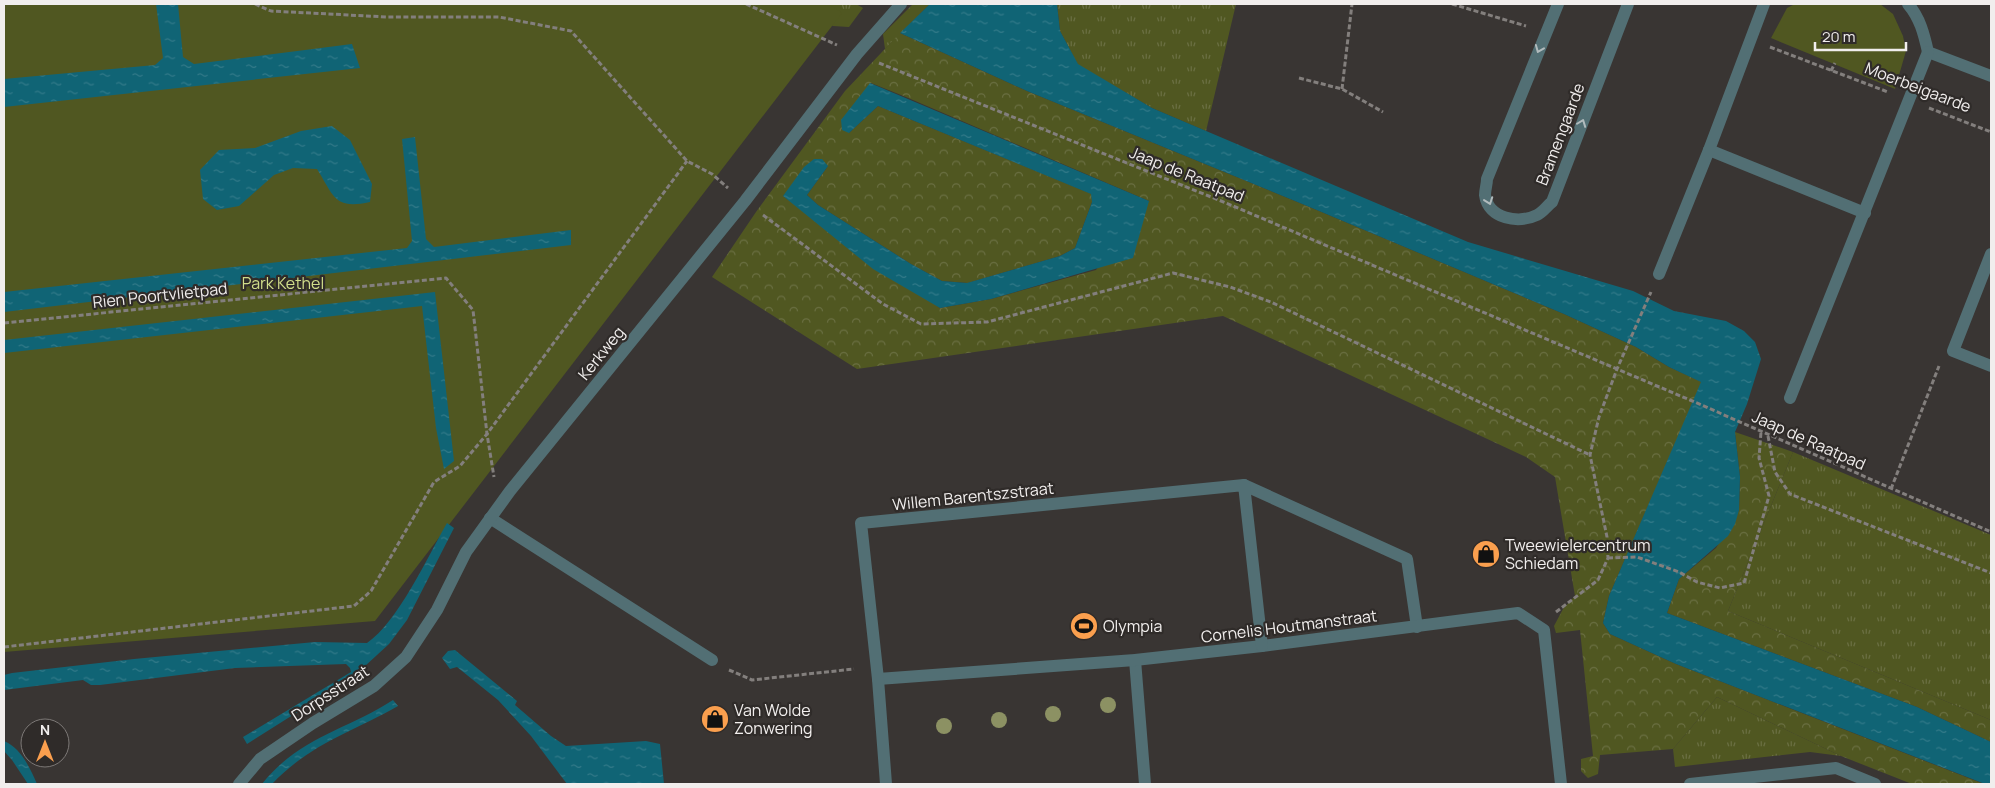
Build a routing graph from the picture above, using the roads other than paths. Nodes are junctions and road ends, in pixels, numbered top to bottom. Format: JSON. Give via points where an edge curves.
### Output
{"nodes":[{"id":1,"x":901,"y":4,"type":"edge"},
{"id":2,"x":1558,"y":4,"type":"edge"},
{"id":3,"x":1628,"y":4,"type":"edge"},
{"id":4,"x":1764,"y":4,"type":"edge"},
{"id":5,"x":1908,"y":4,"type":"edge"},
{"id":6,"x":1928,"y":52,"type":"junction"},
{"id":7,"x":1991,"y":76,"type":"edge"},
{"id":8,"x":1709,"y":150,"type":"junction"},
{"id":9,"x":1865,"y":212,"type":"junction"},
{"id":10,"x":1991,"y":254,"type":"edge"},
{"id":11,"x":1659,"y":274,"type":"road end"},
{"id":12,"x":1991,"y":366,"type":"edge"},
{"id":13,"x":1790,"y":398,"type":"dead end"},
{"id":14,"x":1244,"y":485,"type":"junction"},
{"id":15,"x":490,"y":518,"type":"junction"},
{"id":16,"x":1417,"y":626,"type":"junction"},
{"id":17,"x":1262,"y":646,"type":"junction"},
{"id":18,"x":712,"y":660,"type":"road end"},
{"id":19,"x":1135,"y":660,"type":"junction"},
{"id":20,"x":878,"y":680,"type":"junction"},
{"id":21,"x":1746,"y":781,"type":"edge"},
{"id":22,"x":239,"y":784,"type":"edge"},
{"id":23,"x":886,"y":784,"type":"edge"},
{"id":24,"x":1145,"y":784,"type":"edge"},
{"id":25,"x":1561,"y":784,"type":"edge"},
{"id":26,"x":1690,"y":784,"type":"edge"},
{"id":27,"x":1875,"y":784,"type":"edge"}],
"edges":[{"from":1,"to":15,"type":"street","name":"Kerkweg","via":[[857,54],[745,201]]},
{"from":2,"to":3,"type":"street","name":"Bramengaarde","one_way":true,"via":[[1487,180],[1485,196],[1492,210],[1502,218],[1536,216],[1552,202]]},
{"from":4,"to":8,"type":"street"},
{"from":5,"to":6,"type":"street","via":[[1922,29]]},
{"from":6,"to":7,"type":"street"},
{"from":6,"to":9,"type":"street"},
{"from":8,"to":9,"type":"street"},
{"from":8,"to":11,"type":"street"},
{"from":9,"to":13,"type":"street"},
{"from":10,"to":12,"type":"street","via":[[1953,351]]},
{"from":14,"to":16,"type":"street","via":[[1407,559]]},
{"from":14,"to":17,"type":"street"},
{"from":14,"to":20,"type":"street","name":"Willem Barentszstraat","via":[[861,523]]},
{"from":15,"to":18,"type":"street"},
{"from":15,"to":22,"type":"street","name":"Dorpsstraat","via":[[466,552],[438,610],[406,657],[374,686],[260,759]]},
{"from":16,"to":17,"type":"street","name":"Cornelis Houtmanstraat"},
{"from":16,"to":25,"type":"street","name":"Cornelis Houtmanstraat","via":[[1518,613],[1544,630]]},
{"from":17,"to":19,"type":"street","name":"Cornelis Houtmanstraat"},
{"from":19,"to":20,"type":"street","name":"Cornelis Houtmanstraat"},
{"from":19,"to":24,"type":"street"},
{"from":20,"to":23,"type":"street"},
{"from":21,"to":26,"type":"street"},
{"from":21,"to":27,"type":"street","via":[[1836,768]]}]}
